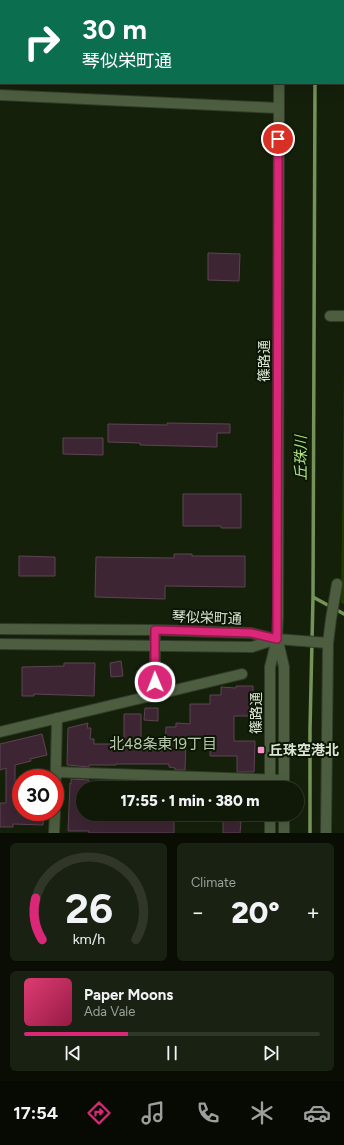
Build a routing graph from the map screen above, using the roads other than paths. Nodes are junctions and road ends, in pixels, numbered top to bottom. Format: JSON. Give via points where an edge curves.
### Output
{"nodes":[{"id":1,"x":278,"y":84,"type":"edge"},
{"id":2,"x":0,"y":95,"type":"edge"},
{"id":3,"x":278,"y":108,"type":"junction"},
{"id":4,"x":330,"y":316,"type":"dead end"},
{"id":5,"x":344,"y":316,"type":"edge"},
{"id":6,"x":337,"y":584,"type":"dead end"},
{"id":7,"x":0,"y":629,"type":"edge"},
{"id":8,"x":155,"y":630,"type":"junction"},
{"id":9,"x":277,"y":639,"type":"junction"},
{"id":10,"x":325,"y":642,"type":"junction"},
{"id":11,"x":0,"y":644,"type":"edge"},
{"id":12,"x":154,"y":645,"type":"junction"},
{"id":13,"x":242,"y":674,"type":"dead end"},
{"id":14,"x":155,"y":695,"type":"junction"},
{"id":15,"x":57,"y":718,"type":"junction"},
{"id":16,"x":0,"y":732,"type":"edge"},
{"id":17,"x":56,"y":769,"type":"edge"},
{"id":18,"x":64,"y":772,"type":"edge"},
{"id":19,"x":231,"y":781,"type":"edge"},
{"id":20,"x":270,"y":781,"type":"edge"},
{"id":21,"x":284,"y":781,"type":"edge"},
{"id":22,"x":55,"y":821,"type":"edge"},
{"id":23,"x":270,"y":821,"type":"edge"},
{"id":24,"x":284,"y":821,"type":"edge"},
{"id":25,"x":54,"y":833,"type":"edge"},
{"id":26,"x":270,"y":833,"type":"edge"},
{"id":27,"x":284,"y":833,"type":"edge"},
{"id":28,"x":326,"y":833,"type":"edge"}],
"edges":[{"from":1,"to":3,"type":"street","name":"篠路通"},
{"from":2,"to":3,"type":"street"},
{"from":3,"to":9,"type":"street","name":"篠路通"},
{"from":4,"to":5,"type":"street"},
{"from":6,"to":10,"type":"street"},
{"from":7,"to":8,"type":"street","name":"琴似栄町通"},
{"from":8,"to":9,"type":"street","name":"琴似栄町通","via":[[251,633]]},
{"from":8,"to":12,"type":"street"},
{"from":9,"to":10,"type":"street"},
{"from":9,"to":12,"type":"street","name":"琴似栄町通","via":[[252,646]]},
{"from":9,"to":20,"type":"street","name":"篠路通","via":[[270,667]]},
{"from":9,"to":21,"type":"street","name":"篠路通","via":[[284,667]]},
{"from":10,"to":28,"type":"street"},
{"from":11,"to":12,"type":"street","name":"琴似栄町通"},
{"from":12,"to":14,"type":"street"},
{"from":13,"to":14,"type":"street"},
{"from":14,"to":15,"type":"street"},
{"from":15,"to":16,"type":"street"},
{"from":15,"to":17,"type":"street"},
{"from":18,"to":19,"type":"street"},
{"from":22,"to":25,"type":"street"},
{"from":23,"to":26,"type":"street"},
{"from":24,"to":27,"type":"street"}]}
